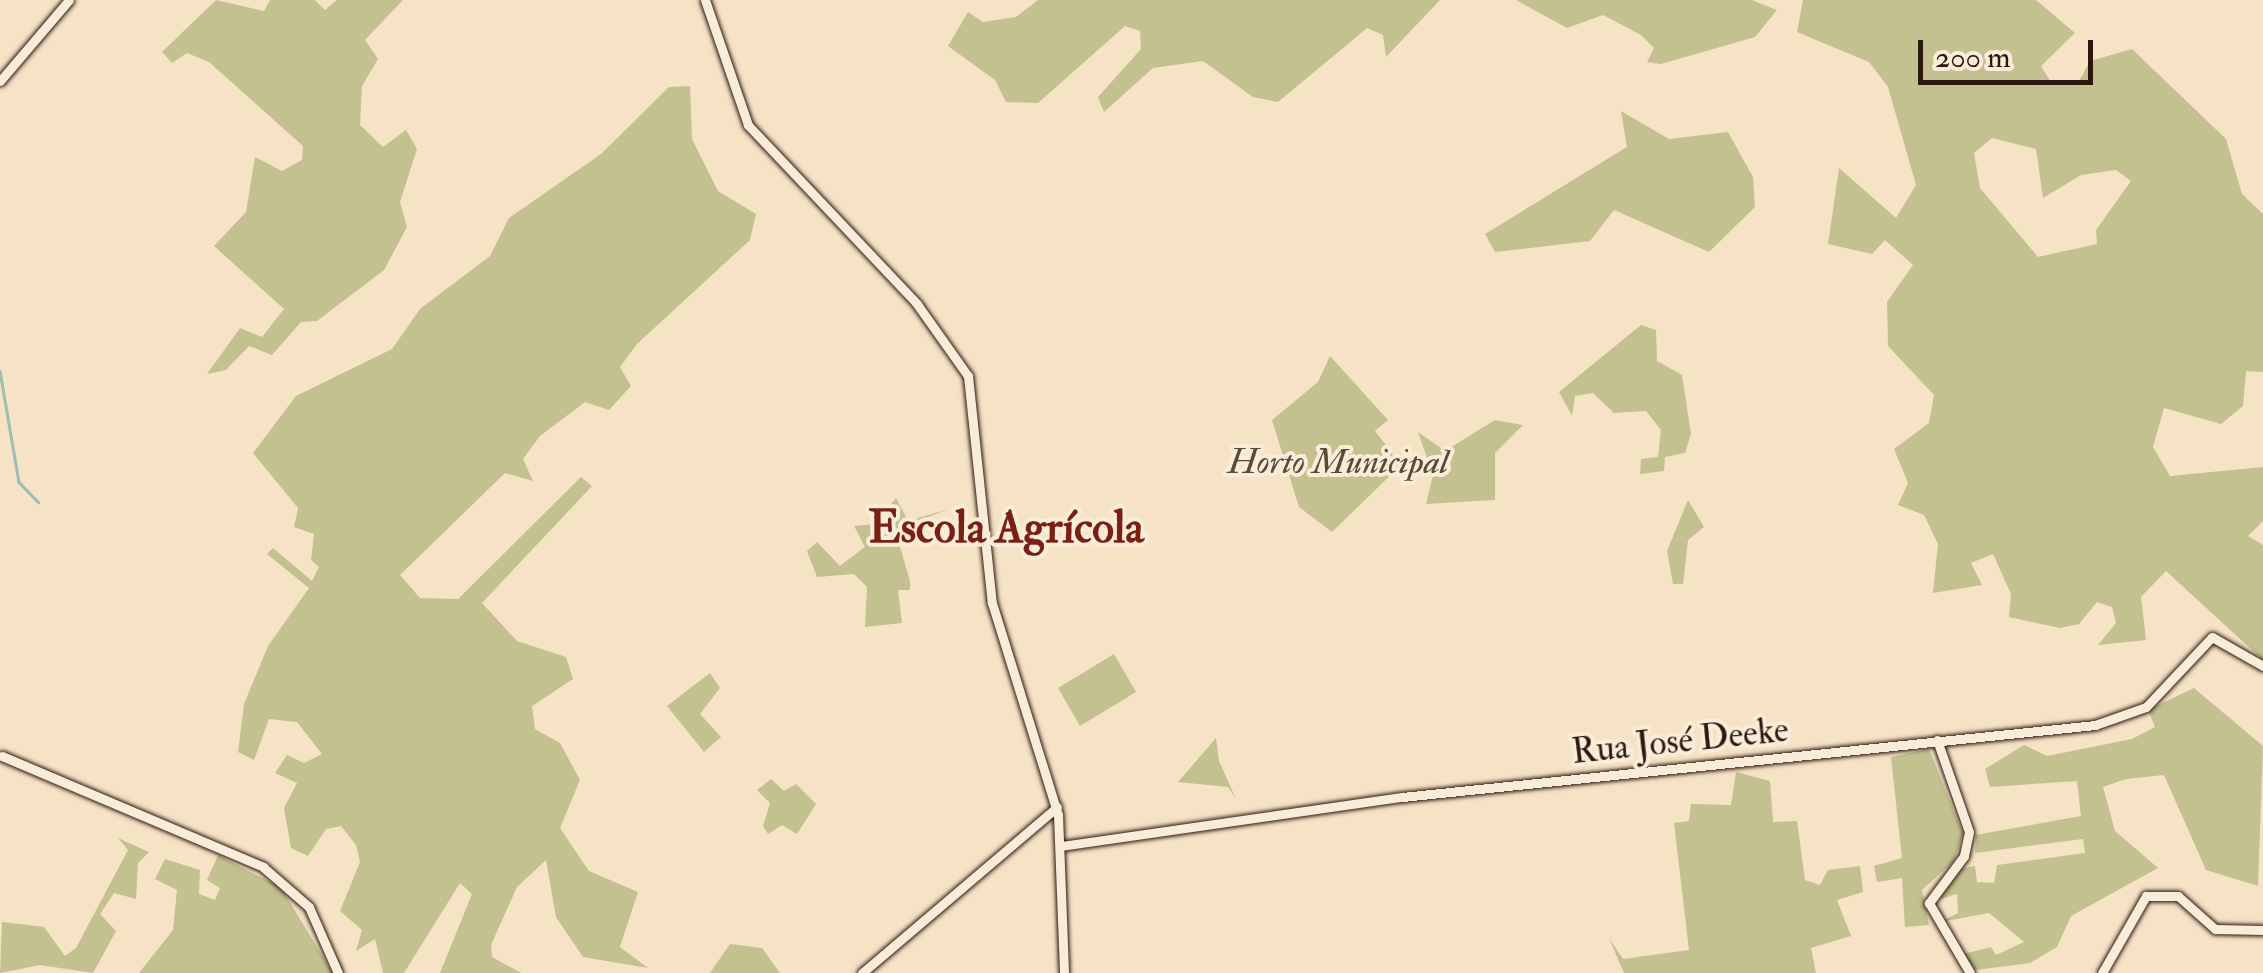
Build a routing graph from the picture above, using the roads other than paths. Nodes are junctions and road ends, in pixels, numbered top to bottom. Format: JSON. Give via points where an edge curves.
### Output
{"nodes":[{"id":1,"x":69,"y":0,"type":"edge"},
{"id":2,"x":705,"y":0,"type":"edge"},
{"id":3,"x":0,"y":81,"type":"edge"},
{"id":4,"x":2263,"y":666,"type":"edge"},
{"id":5,"x":1937,"y":740,"type":"junction"},
{"id":6,"x":1,"y":756,"type":"edge"},
{"id":7,"x":1057,"y":807,"type":"junction"},
{"id":8,"x":1061,"y":846,"type":"junction"},
{"id":9,"x":2263,"y":930,"type":"edge"},
{"id":10,"x":338,"y":973,"type":"edge"},
{"id":11,"x":862,"y":973,"type":"edge"},
{"id":12,"x":1064,"y":973,"type":"edge"},
{"id":13,"x":1970,"y":973,"type":"edge"},
{"id":14,"x":2102,"y":973,"type":"edge"}],
"edges":[{"from":1,"to":3,"type":"street"},
{"from":2,"to":7,"type":"street","via":[[748,124],[917,304],[968,376],[992,603]]},
{"from":4,"to":5,"type":"street","name":"Rua José Deeke","via":[[2208,638],[2155,698],[2122,718]]},
{"from":5,"to":8,"type":"street","name":"Rua José Deeke","via":[[1402,796]]},
{"from":5,"to":13,"type":"street","via":[[1969,832],[1964,856],[1929,903]]},
{"from":6,"to":10,"type":"street","via":[[263,867],[309,907]]},
{"from":7,"to":8,"type":"street"},
{"from":7,"to":11,"type":"street"},
{"from":8,"to":12,"type":"street"},
{"from":9,"to":14,"type":"street","via":[[2215,929],[2178,896],[2146,896]]}]}
